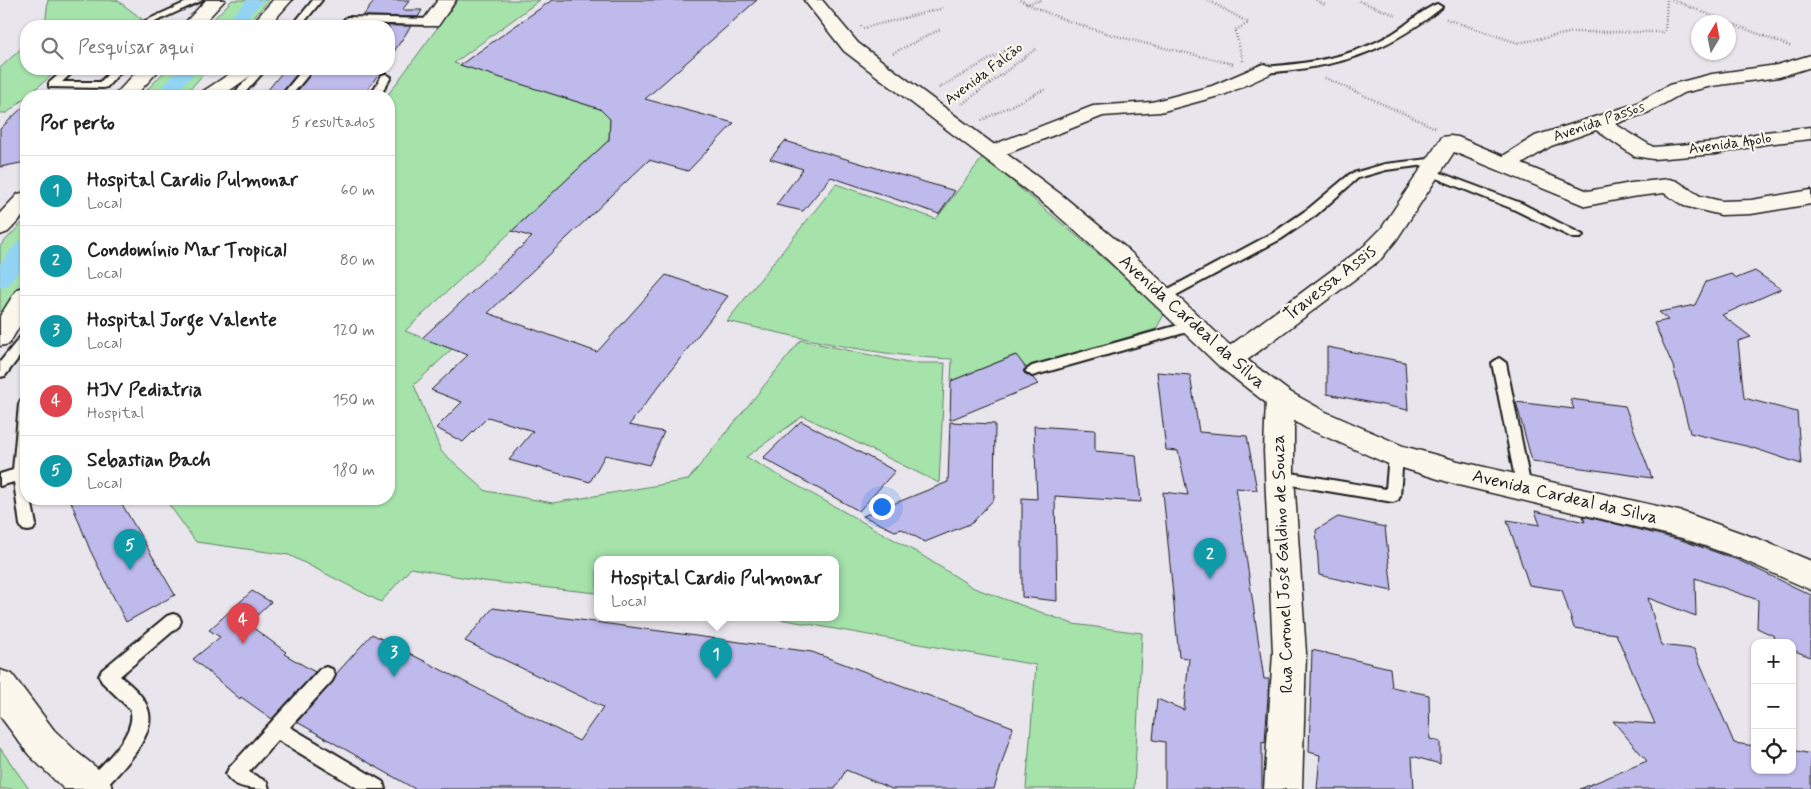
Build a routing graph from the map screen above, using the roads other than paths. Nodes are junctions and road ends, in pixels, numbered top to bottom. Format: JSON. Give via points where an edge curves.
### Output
{"nodes":[{"id":1,"x":199,"y":0,"type":"edge"},
{"id":2,"x":216,"y":0,"type":"edge"},
{"id":3,"x":283,"y":0,"type":"edge"},
{"id":4,"x":318,"y":0,"type":"edge"},
{"id":5,"x":446,"y":0,"type":"edge"},
{"id":6,"x":813,"y":0,"type":"edge"},
{"id":7,"x":1433,"y":10,"type":"road end"},
{"id":8,"x":174,"y":11,"type":"junction"},
{"id":9,"x":153,"y":20,"type":"edge"},
{"id":10,"x":166,"y":20,"type":"edge"},
{"id":11,"x":197,"y":20,"type":"edge"},
{"id":12,"x":265,"y":20,"type":"edge"},
{"id":13,"x":301,"y":20,"type":"edge"},
{"id":14,"x":395,"y":21,"type":"edge"},
{"id":15,"x":431,"y":22,"type":"joint"},
{"id":16,"x":1811,"y":61,"type":"edge"},
{"id":17,"x":1254,"y":68,"type":"joint"},
{"id":18,"x":1788,"y":69,"type":"junction"},
{"id":19,"x":64,"y":75,"type":"edge"},
{"id":20,"x":112,"y":75,"type":"edge"},
{"id":21,"x":144,"y":75,"type":"edge"},
{"id":22,"x":215,"y":75,"type":"edge"},
{"id":23,"x":241,"y":75,"type":"edge"},
{"id":24,"x":256,"y":75,"type":"edge"},
{"id":25,"x":303,"y":75,"type":"edge"},
{"id":26,"x":386,"y":76,"type":"dead end"},
{"id":27,"x":1811,"y":79,"type":"edge"},
{"id":28,"x":103,"y":85,"type":"junction"},
{"id":29,"x":105,"y":90,"type":"edge"},
{"id":30,"x":130,"y":90,"type":"edge"},
{"id":31,"x":202,"y":90,"type":"edge"},
{"id":32,"x":218,"y":90,"type":"edge"},
{"id":33,"x":242,"y":90,"type":"edge"},
{"id":34,"x":291,"y":90,"type":"edge"},
{"id":35,"x":378,"y":90,"type":"edge"},
{"id":36,"x":1598,"y":122,"type":"junction"},
{"id":37,"x":1811,"y":133,"type":"edge"},
{"id":38,"x":993,"y":153,"type":"junction"},
{"id":39,"x":1440,"y":158,"type":"junction"},
{"id":40,"x":1505,"y":165,"type":"junction"},
{"id":41,"x":1811,"y":197,"type":"edge"},
{"id":42,"x":20,"y":205,"type":"edge"},
{"id":43,"x":0,"y":226,"type":"edge"},
{"id":44,"x":1577,"y":235,"type":"dead end"},
{"id":45,"x":1163,"y":297,"type":"junction"},
{"id":46,"x":20,"y":305,"type":"edge"},
{"id":47,"x":1193,"y":326,"type":"junction"},
{"id":48,"x":0,"y":337,"type":"edge"},
{"id":49,"x":20,"y":347,"type":"edge"},
{"id":50,"x":1229,"y":360,"type":"junction"},
{"id":51,"x":1499,"y":363,"type":"dead end"},
{"id":52,"x":1032,"y":371,"type":"dead end"},
{"id":53,"x":0,"y":372,"type":"edge"},
{"id":54,"x":1280,"y":399,"type":"junction"},
{"id":55,"x":1396,"y":455,"type":"junction"},
{"id":56,"x":20,"y":474,"type":"edge"},
{"id":57,"x":1279,"y":477,"type":"junction"},
{"id":58,"x":0,"y":480,"type":"edge"},
{"id":59,"x":1524,"y":488,"type":"junction"},
{"id":60,"x":25,"y":505,"type":"edge"},
{"id":61,"x":28,"y":525,"type":"dead end"},
{"id":62,"x":1811,"y":576,"type":"edge"},
{"id":63,"x":173,"y":621,"type":"dead end"},
{"id":64,"x":326,"y":675,"type":"dead end"},
{"id":65,"x":0,"y":686,"type":"edge"},
{"id":66,"x":277,"y":729,"type":"junction"},
{"id":67,"x":93,"y":789,"type":"edge"},
{"id":68,"x":260,"y":789,"type":"edge"},
{"id":69,"x":376,"y":789,"type":"edge"},
{"id":70,"x":1283,"y":789,"type":"edge"}],
"edges":[{"from":1,"to":8,"type":"lane"},
{"from":2,"to":11,"type":"street"},
{"from":3,"to":12,"type":"street"},
{"from":4,"to":13,"type":"lane"},
{"from":5,"to":15,"type":"street"},
{"from":6,"to":38,"type":"street","name":"Avenida Cardeal da Silva","via":[[851,47]]},
{"from":7,"to":17,"type":"lane","via":[[1417,23],[1356,56],[1320,66]]},
{"from":8,"to":9,"type":"lane"},
{"from":8,"to":10,"type":"lane"},
{"from":14,"to":15,"type":"lane"},
{"from":16,"to":18,"type":"street","name":"Avenida Passos"},
{"from":17,"to":38,"type":"street","via":[[1219,90],[1153,108],[1100,110]]},
{"from":18,"to":27,"type":"street"},
{"from":18,"to":36,"type":"street","name":"Avenida Passos","via":[[1693,84],[1665,94],[1642,108]]},
{"from":19,"to":28,"type":"lane","via":[[53,85]]},
{"from":20,"to":28,"type":"lane"},
{"from":21,"to":30,"type":"street"},
{"from":22,"to":31,"type":"street"},
{"from":23,"to":32,"type":"street"},
{"from":24,"to":33,"type":"lane"},
{"from":25,"to":34,"type":"lane"},
{"from":26,"to":35,"type":"lane"},
{"from":28,"to":29,"type":"lane"},
{"from":36,"to":37,"type":"street","name":"Avenida Apolo","via":[[1648,153],[1716,148]]},
{"from":36,"to":40,"type":"street","name":"Avenida Passos","via":[[1543,141]]},
{"from":38,"to":45,"type":"street","name":"Avenida Cardeal da Silva","via":[[1055,200]]},
{"from":39,"to":40,"type":"street"},
{"from":39,"to":44,"type":"lane","via":[[1517,206]]},
{"from":39,"to":45,"type":"lane","via":[[1354,176],[1290,228]]},
{"from":39,"to":50,"type":"street","name":"Travessa Assis","via":[[1389,234],[1371,254]]},
{"from":40,"to":41,"type":"street","via":[[1586,199],[1669,186],[1692,202],[1737,208]]},
{"from":42,"to":43,"type":"street"},
{"from":45,"to":47,"type":"street","name":"Avenida Cardeal da Silva"},
{"from":46,"to":48,"type":"street"},
{"from":47,"to":50,"type":"street","name":"Avenida Cardeal da Silva"},
{"from":47,"to":52,"type":"lane"},
{"from":49,"to":53,"type":"lane"},
{"from":50,"to":54,"type":"street","name":"Avenida Cardeal da Silva"},
{"from":51,"to":59,"type":"lane"},
{"from":54,"to":55,"type":"street","name":"Avenida Cardeal da Silva","via":[[1324,424]]},
{"from":54,"to":57,"type":"street","name":"Rua Coronel José Galdino de Souza","via":[[1277,437]]},
{"from":55,"to":57,"type":"lane","via":[[1393,496]]},
{"from":55,"to":59,"type":"street","name":"Avenida Cardeal da Silva"},
{"from":56,"to":58,"type":"lane"},
{"from":57,"to":70,"type":"street","name":"Rua Coronel José Galdino de Souza","via":[[1289,610],[1289,718]]},
{"from":59,"to":62,"type":"street","name":"Avenida Cardeal da Silva","via":[[1683,525],[1750,549]]},
{"from":60,"to":61,"type":"lane"},
{"from":63,"to":67,"type":"lane","via":[[108,676],[137,704],[142,718],[137,736]]},
{"from":64,"to":66,"type":"lane"},
{"from":65,"to":67,"type":"street","via":[[27,727],[65,768]]},
{"from":66,"to":68,"type":"lane","via":[[235,774]]},
{"from":66,"to":69,"type":"lane"}]}
